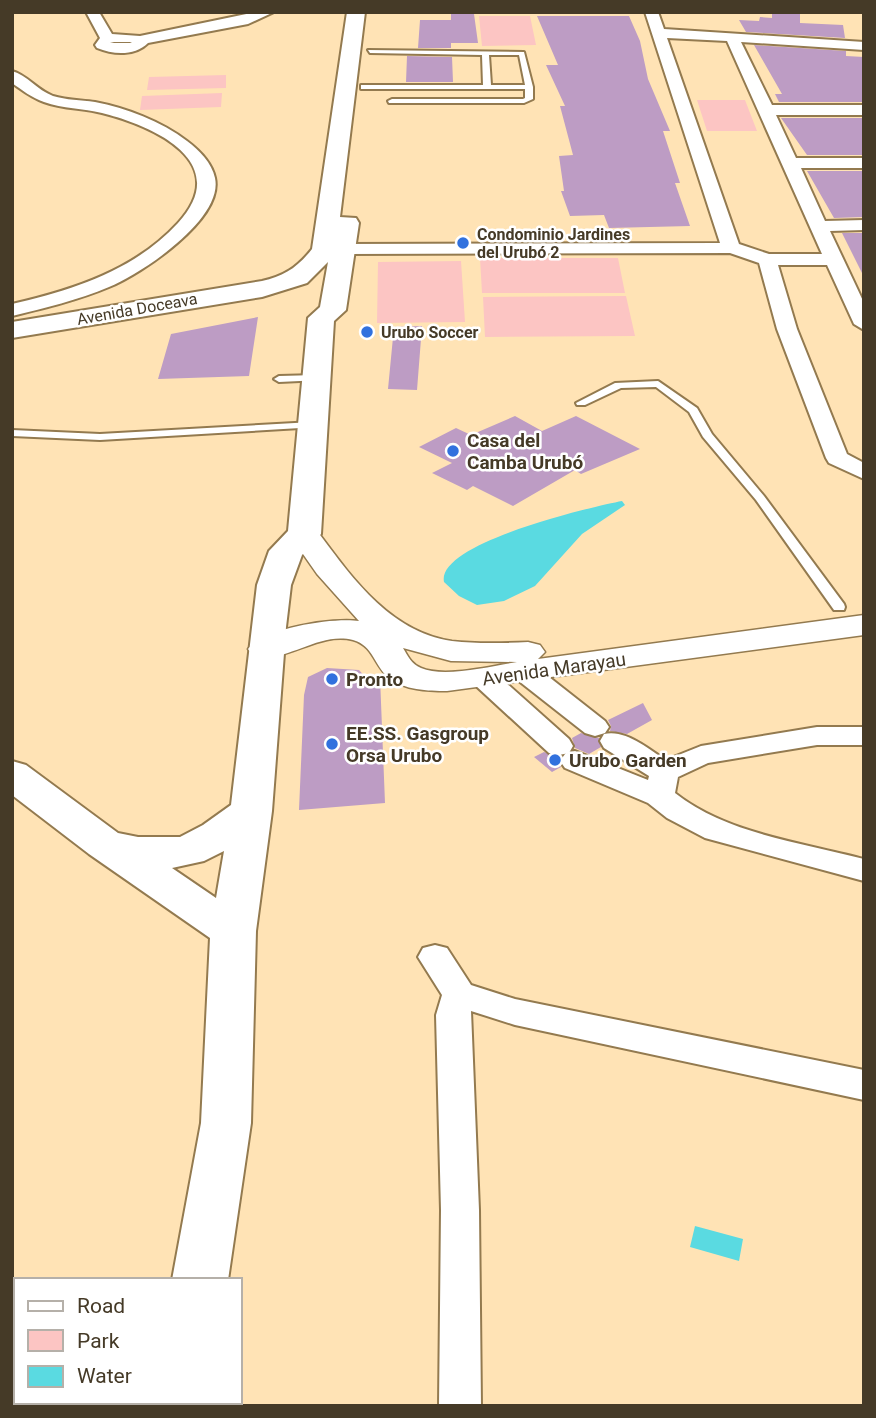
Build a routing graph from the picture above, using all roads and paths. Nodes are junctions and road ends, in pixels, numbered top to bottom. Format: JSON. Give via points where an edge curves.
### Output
{"nodes":[{"id":1,"x":92,"y":12,"type":"edge"},
{"id":2,"x":268,"y":12,"type":"edge"},
{"id":3,"x":356,"y":12,"type":"edge"},
{"id":4,"x":373,"y":12,"type":"edge"},
{"id":5,"x":651,"y":12,"type":"edge"},
{"id":6,"x":659,"y":33,"type":"junction"},
{"id":7,"x":732,"y":38,"type":"junction"},
{"id":8,"x":864,"y":46,"type":"edge"},
{"id":9,"x":370,"y":51,"type":"junction"},
{"id":10,"x":485,"y":52,"type":"junction"},
{"id":11,"x":12,"y":75,"type":"edge"},
{"id":12,"x":364,"y":87,"type":"junction"},
{"id":13,"x":487,"y":87,"type":"junction"},
{"id":14,"x":529,"y":87,"type":"junction"},
{"id":15,"x":392,"y":100,"type":"dead end"},
{"id":16,"x":767,"y":110,"type":"junction"},
{"id":17,"x":864,"y":110,"type":"edge"},
{"id":18,"x":790,"y":163,"type":"junction"},
{"id":19,"x":864,"y":163,"type":"edge"},
{"id":20,"x":817,"y":226,"type":"junction"},
{"id":21,"x":864,"y":226,"type":"edge"},
{"id":22,"x":729,"y":242,"type":"junction"},
{"id":23,"x":344,"y":243,"type":"junction"},
{"id":24,"x":833,"y":259,"type":"junction"},
{"id":25,"x":767,"y":260,"type":"junction"},
{"id":26,"x":305,"y":276,"type":"junction"},
{"id":27,"x":336,"y":289,"type":"junction"},
{"id":28,"x":248,"y":295,"type":"junction"},
{"id":29,"x":12,"y":310,"type":"edge"},
{"id":30,"x":321,"y":318,"type":"junction"},
{"id":31,"x":864,"y":324,"type":"edge"},
{"id":32,"x":12,"y":330,"type":"edge"},
{"id":33,"x":317,"y":378,"type":"junction"},
{"id":34,"x":279,"y":379,"type":"dead end"},
{"id":35,"x":581,"y":403,"type":"dead end"},
{"id":36,"x":313,"y":425,"type":"junction"},
{"id":37,"x":12,"y":433,"type":"edge"},
{"id":38,"x":864,"y":472,"type":"edge"},
{"id":39,"x":304,"y":534,"type":"junction"},
{"id":40,"x":856,"y":611,"type":"edge"},
{"id":41,"x":263,"y":662,"type":"junction"},
{"id":42,"x":525,"y":672,"type":"junction"},
{"id":43,"x":485,"y":679,"type":"junction"},
{"id":44,"x":864,"y":736,"type":"edge"},
{"id":45,"x":12,"y":774,"type":"edge"},
{"id":46,"x":662,"y":784,"type":"junction"},
{"id":47,"x":251,"y":811,"type":"junction"},
{"id":48,"x":104,"y":844,"type":"junction"},
{"id":49,"x":864,"y":870,"type":"edge"},
{"id":50,"x":233,"y":931,"type":"junction"},
{"id":51,"x":435,"y":957,"type":"dead end"},
{"id":52,"x":459,"y":994,"type":"junction"},
{"id":53,"x":864,"y":1085,"type":"edge"},
{"id":54,"x":200,"y":1278,"type":"edge"},
{"id":55,"x":460,"y":1406,"type":"edge"}],
"edges":[{"from":1,"to":2,"type":"street","via":[[108,39],[102,45],[120,49],[138,46],[141,40],[248,20]]},
{"from":3,"to":26,"type":"main road","via":[[324,250]]},
{"from":4,"to":9,"type":"main road"},
{"from":5,"to":6,"type":"street"},
{"from":6,"to":7,"type":"street"},
{"from":6,"to":22,"type":"street"},
{"from":7,"to":8,"type":"street"},
{"from":7,"to":16,"type":"street"},
{"from":9,"to":10,"type":"lane"},
{"from":9,"to":12,"type":"main road"},
{"from":10,"to":13,"type":"lane"},
{"from":10,"to":14,"type":"lane","via":[[522,52]]},
{"from":11,"to":29,"type":"street","via":[[44,97],[106,109],[173,137],[203,165],[207,178],[207,189],[194,216],[141,265],[102,286]]},
{"from":12,"to":13,"type":"lane"},
{"from":12,"to":23,"type":"main road"},
{"from":13,"to":14,"type":"lane"},
{"from":14,"to":15,"type":"lane","via":[[529,99],[524,101]]},
{"from":16,"to":17,"type":"street"},
{"from":16,"to":18,"type":"street"},
{"from":18,"to":19,"type":"street"},
{"from":18,"to":20,"type":"street"},
{"from":20,"to":21,"type":"street"},
{"from":20,"to":24,"type":"street"},
{"from":22,"to":23,"type":"street"},
{"from":22,"to":25,"type":"street"},
{"from":23,"to":27,"type":"main road"},
{"from":24,"to":25,"type":"street"},
{"from":24,"to":31,"type":"street"},
{"from":25,"to":38,"type":"street","via":[[826,435],[837,458]]},
{"from":26,"to":27,"type":"main road","via":[[318,287]]},
{"from":26,"to":28,"type":"main road","name":"Avenida Doceava"},
{"from":27,"to":30,"type":"main road","via":[[333,310]]},
{"from":28,"to":30,"type":"main road","name":"Avenida Doceava","via":[[297,293],[313,304]]},
{"from":28,"to":32,"type":"main road","name":"Avenida Doceava"},
{"from":30,"to":33,"type":"main road"},
{"from":33,"to":34,"type":"lane"},
{"from":33,"to":36,"type":"main road"},
{"from":35,"to":40,"type":"lane","via":[[619,385],[658,384],[670,392],[692,410],[706,435]]},
{"from":36,"to":37,"type":"lane","via":[[100,436]]},
{"from":36,"to":39,"type":"main road"},
{"from":39,"to":40,"type":"street","name":"Avenida Marayau","via":[[365,611],[399,637],[444,652],[534,652]]},
{"from":39,"to":41,"type":"main road","via":[[286,551],[274,585]]},
{"from":40,"to":42,"type":"street","name":"Avenida Marayau"},
{"from":41,"to":43,"type":"street","name":"Avenida Marayau","via":[[354,650],[392,660],[408,676],[419,679]]},
{"from":41,"to":47,"type":"main road"},
{"from":42,"to":43,"type":"street","name":"Avenida Marayau"},
{"from":42,"to":46,"type":"street"},
{"from":43,"to":46,"type":"street","via":[[567,753]]},
{"from":44,"to":46,"type":"street","via":[[817,736],[701,755]]},
{"from":45,"to":48,"type":"main road"},
{"from":46,"to":49,"type":"street","via":[[678,811],[716,831]]},
{"from":47,"to":48,"type":"main road","via":[[214,841],[178,854],[147,855]]},
{"from":47,"to":50,"type":"main road"},
{"from":48,"to":50,"type":"main road"},
{"from":50,"to":54,"type":"main road","via":[[226,1123]]},
{"from":51,"to":52,"type":"street"},
{"from":52,"to":53,"type":"street","via":[[515,1012]]},
{"from":52,"to":55,"type":"street","via":[[453,1015]]}]}
